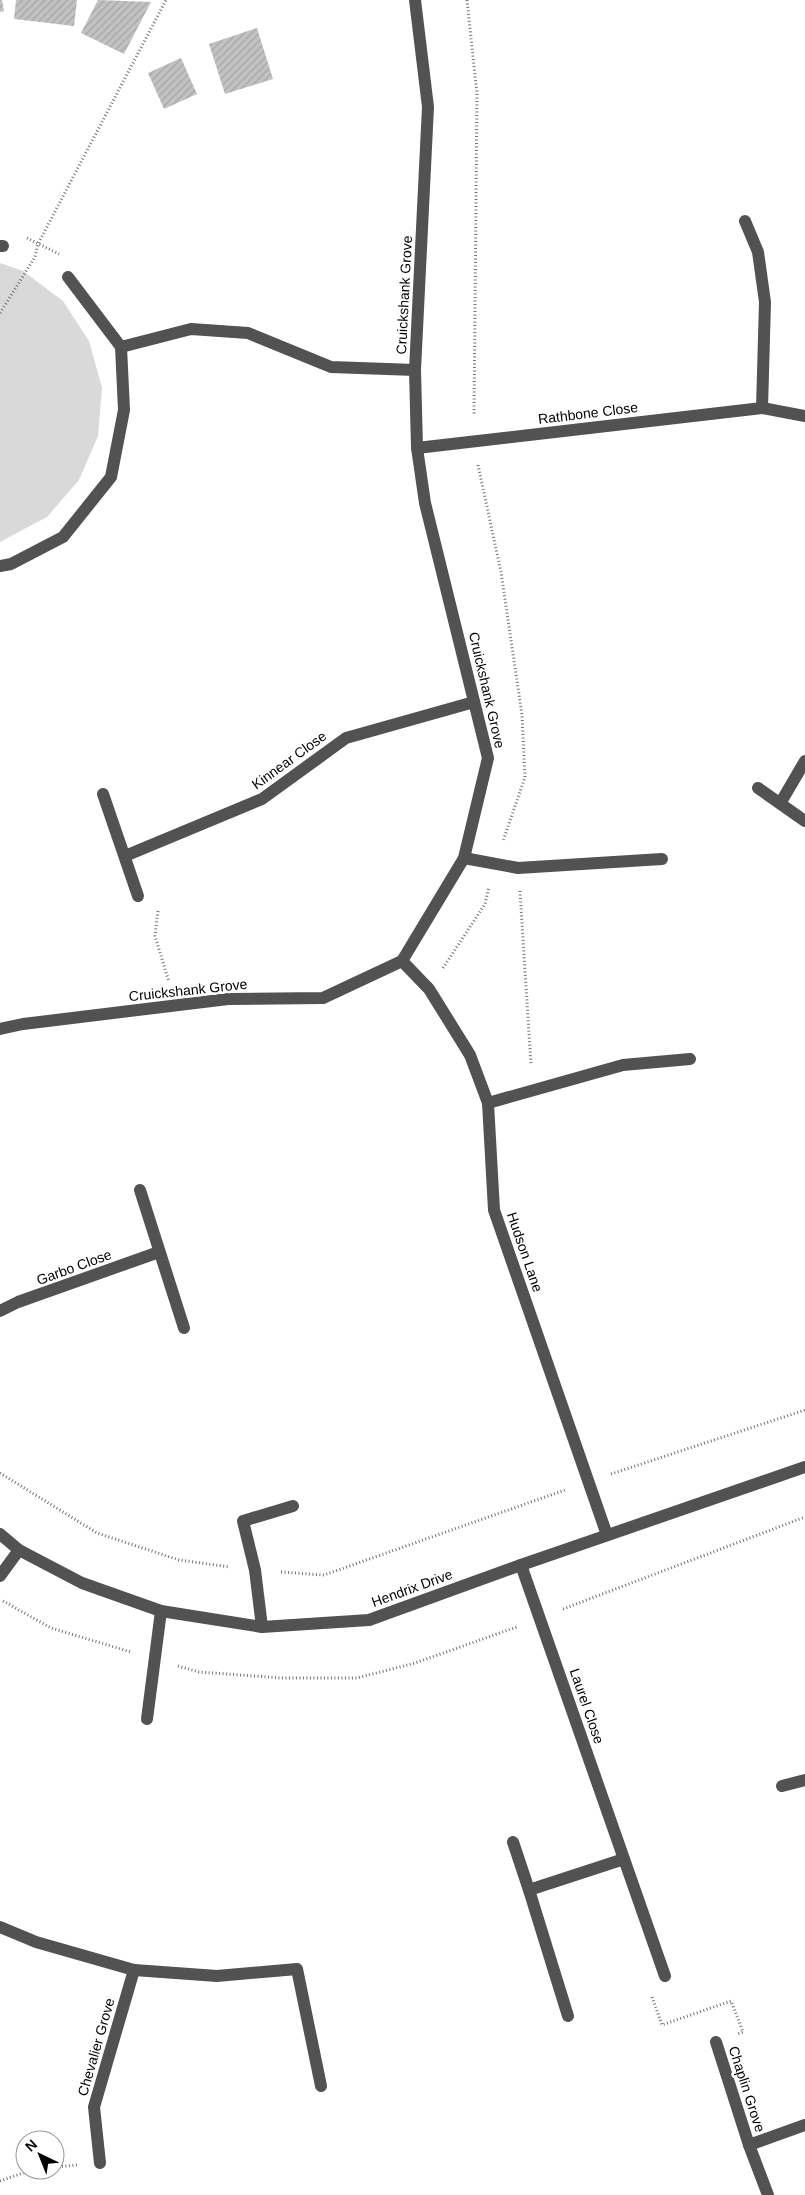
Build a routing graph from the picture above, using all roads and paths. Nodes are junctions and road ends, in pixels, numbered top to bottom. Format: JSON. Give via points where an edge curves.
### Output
{"nodes":[{"id":1,"x":166,"y":0,"type":"edge"},
{"id":2,"x":415,"y":0,"type":"edge"},
{"id":3,"x":467,"y":0,"type":"edge"},
{"id":4,"x":745,"y":221,"type":"dead end"},
{"id":5,"x":38,"y":244,"type":"junction"},
{"id":6,"x":2,"y":246,"type":"edge"},
{"id":7,"x":68,"y":277,"type":"joint"},
{"id":8,"x":0,"y":313,"type":"edge"},
{"id":9,"x":121,"y":347,"type":"junction"},
{"id":10,"x":415,"y":370,"type":"junction"},
{"id":11,"x":762,"y":408,"type":"junction"},
{"id":12,"x":805,"y":416,"type":"edge"},
{"id":13,"x":474,"y":442,"type":"junction"},
{"id":14,"x":418,"y":448,"type":"junction"},
{"id":15,"x":0,"y":566,"type":"edge"},
{"id":16,"x":474,"y":702,"type":"junction"},
{"id":17,"x":805,"y":760,"type":"edge"},
{"id":18,"x":758,"y":788,"type":"dead end"},
{"id":19,"x":103,"y":794,"type":"dead end"},
{"id":20,"x":781,"y":802,"type":"junction"},
{"id":21,"x":805,"y":821,"type":"edge"},
{"id":22,"x":125,"y":856,"type":"junction"},
{"id":23,"x":464,"y":858,"type":"junction"},
{"id":24,"x":662,"y":859,"type":"dead end"},
{"id":25,"x":495,"y":863,"type":"junction"},
{"id":26,"x":518,"y":868,"type":"junction"},
{"id":27,"x":138,"y":896,"type":"joint"},
{"id":28,"x":402,"y":961,"type":"junction"},
{"id":29,"x":429,"y":989,"type":"junction"},
{"id":30,"x":177,"y":1005,"type":"junction"},
{"id":31,"x":0,"y":1029,"type":"edge"},
{"id":32,"x":690,"y":1059,"type":"dead end"},
{"id":33,"x":533,"y":1090,"type":"junction"},
{"id":34,"x":488,"y":1103,"type":"junction"},
{"id":35,"x":140,"y":1190,"type":"dead end"},
{"id":36,"x":159,"y":1252,"type":"junction"},
{"id":37,"x":0,"y":1311,"type":"edge"},
{"id":38,"x":184,"y":1328,"type":"dead end"},
{"id":39,"x":805,"y":1410,"type":"edge"},
{"id":40,"x":805,"y":1467,"type":"edge"},
{"id":41,"x":0,"y":1473,"type":"edge"},
{"id":42,"x":589,"y":1482,"type":"junction"},
{"id":43,"x":293,"y":1506,"type":"dead end"},
{"id":44,"x":0,"y":1534,"type":"edge"},
{"id":45,"x":607,"y":1535,"type":"junction"},
{"id":46,"x":19,"y":1550,"type":"junction"},
{"id":47,"x":521,"y":1565,"type":"junction"},
{"id":48,"x":254,"y":1570,"type":"junction"},
{"id":49,"x":0,"y":1576,"type":"edge"},
{"id":50,"x":162,"y":1611,"type":"junction"},
{"id":51,"x":262,"y":1627,"type":"junction"},
{"id":52,"x":147,"y":1719,"type":"dead end"},
{"id":53,"x":805,"y":1780,"type":"edge"},
{"id":54,"x":782,"y":1786,"type":"dead end"},
{"id":55,"x":513,"y":1842,"type":"dead end"},
{"id":56,"x":624,"y":1858,"type":"junction"},
{"id":57,"x":529,"y":1890,"type":"junction"},
{"id":58,"x":0,"y":1927,"type":"edge"},
{"id":59,"x":134,"y":1970,"type":"junction"},
{"id":60,"x":665,"y":1976,"type":"joint"},
{"id":61,"x":568,"y":2016,"type":"dead end"},
{"id":62,"x":716,"y":2042,"type":"joint"},
{"id":63,"x":322,"y":2086,"type":"dead end"},
{"id":64,"x":805,"y":2125,"type":"edge"},
{"id":65,"x":749,"y":2145,"type":"junction"},
{"id":66,"x":100,"y":2163,"type":"dead end"},
{"id":67,"x":15,"y":2176,"type":"edge"},
{"id":68,"x":0,"y":2181,"type":"edge"},
{"id":69,"x":768,"y":2195,"type":"edge"}],
"edges":[{"from":1,"to":5,"type":"path"},
{"from":2,"to":10,"type":"street","name":"Cruickshank Grove","via":[[428,107]]},
{"from":3,"to":13,"type":"path","via":[[477,94]]},
{"from":4,"to":11,"type":"street","via":[[758,252],[765,302]]},
{"from":5,"to":6,"type":"path","via":[[14,232]]},
{"from":5,"to":7,"type":"path","via":[[62,255]]},
{"from":5,"to":8,"type":"path","via":[[35,257]]},
{"from":7,"to":9,"type":"street"},
{"from":9,"to":10,"type":"street","via":[[191,329],[248,333],[331,367]]},
{"from":9,"to":15,"type":"street","via":[[124,410],[111,477],[63,537],[11,564]]},
{"from":10,"to":14,"type":"street","name":"Cruickshank Grove"},
{"from":11,"to":12,"type":"street","name":"Rathbone Close"},
{"from":11,"to":13,"type":"street","name":"Rathbone Close"},
{"from":13,"to":14,"type":"street","name":"Rathbone Close"},
{"from":13,"to":25,"type":"path","via":[[501,572],[522,715],[525,777]]},
{"from":14,"to":16,"type":"street","name":"Cruickshank Grove","via":[[425,503]]},
{"from":16,"to":22,"type":"street","name":"Kinnear Close","via":[[346,738],[262,799]]},
{"from":16,"to":23,"type":"street","name":"Cruickshank Grove","via":[[488,758]]},
{"from":17,"to":20,"type":"street"},
{"from":18,"to":20,"type":"street"},
{"from":19,"to":22,"type":"street"},
{"from":20,"to":21,"type":"street"},
{"from":22,"to":27,"type":"street"},
{"from":23,"to":25,"type":"street"},
{"from":23,"to":28,"type":"street","name":"Cruickshank Grove"},
{"from":24,"to":26,"type":"street"},
{"from":25,"to":26,"type":"street"},
{"from":25,"to":29,"type":"path","via":[[485,904]]},
{"from":26,"to":33,"type":"path"},
{"from":27,"to":30,"type":"path","via":[[155,900],[159,914],[155,936]]},
{"from":28,"to":29,"type":"street","name":"Hudson Lane"},
{"from":28,"to":30,"type":"street","name":"Cruickshank Grove","via":[[323,998],[228,999]]},
{"from":29,"to":34,"type":"street","name":"Hudson Lane","via":[[470,1055]]},
{"from":30,"to":31,"type":"street","name":"Cruickshank Grove"},
{"from":32,"to":33,"type":"street","via":[[623,1065]]},
{"from":33,"to":34,"type":"street"},
{"from":34,"to":42,"type":"street","name":"Hudson Lane","via":[[494,1210]]},
{"from":35,"to":36,"type":"street"},
{"from":36,"to":37,"type":"street","name":"Garbo Close"},
{"from":36,"to":38,"type":"street"},
{"from":39,"to":42,"type":"path"},
{"from":40,"to":45,"type":"street","name":"Hendrix Drive"},
{"from":41,"to":48,"type":"path","via":[[97,1533],[179,1560]]},
{"from":42,"to":45,"type":"street","name":"Hudson Lane"},
{"from":42,"to":48,"type":"path","via":[[324,1575]]},
{"from":43,"to":48,"type":"street","via":[[243,1521]]},
{"from":44,"to":46,"type":"street","name":"Hendrix Drive"},
{"from":45,"to":47,"type":"street","name":"Hendrix Drive"},
{"from":46,"to":49,"type":"street"},
{"from":46,"to":50,"type":"street","name":"Hendrix Drive","via":[[82,1583]]},
{"from":47,"to":51,"type":"street","name":"Hendrix Drive","via":[[369,1620]]},
{"from":47,"to":56,"type":"street","name":"Laurel Close"},
{"from":48,"to":51,"type":"street"},
{"from":50,"to":51,"type":"street","name":"Hendrix Drive"},
{"from":50,"to":52,"type":"street"},
{"from":53,"to":54,"type":"street"},
{"from":55,"to":57,"type":"street"},
{"from":56,"to":57,"type":"street"},
{"from":56,"to":60,"type":"street","name":"Laurel Close"},
{"from":57,"to":61,"type":"street"},
{"from":58,"to":59,"type":"street","via":[[36,1942]]},
{"from":59,"to":63,"type":"street","via":[[218,1976],[297,1969]]},
{"from":59,"to":66,"type":"street","name":"Chevalier Grove","via":[[94,2107]]},
{"from":60,"to":62,"type":"path","via":[[651,1995],[662,2025],[731,2002],[743,2032]]},
{"from":62,"to":65,"type":"street","name":"Chaplin Grove"},
{"from":64,"to":65,"type":"street","name":"Chaplin Grove"},
{"from":65,"to":69,"type":"street","name":"Chaplin Grove"},
{"from":67,"to":68,"type":"path"}]}
